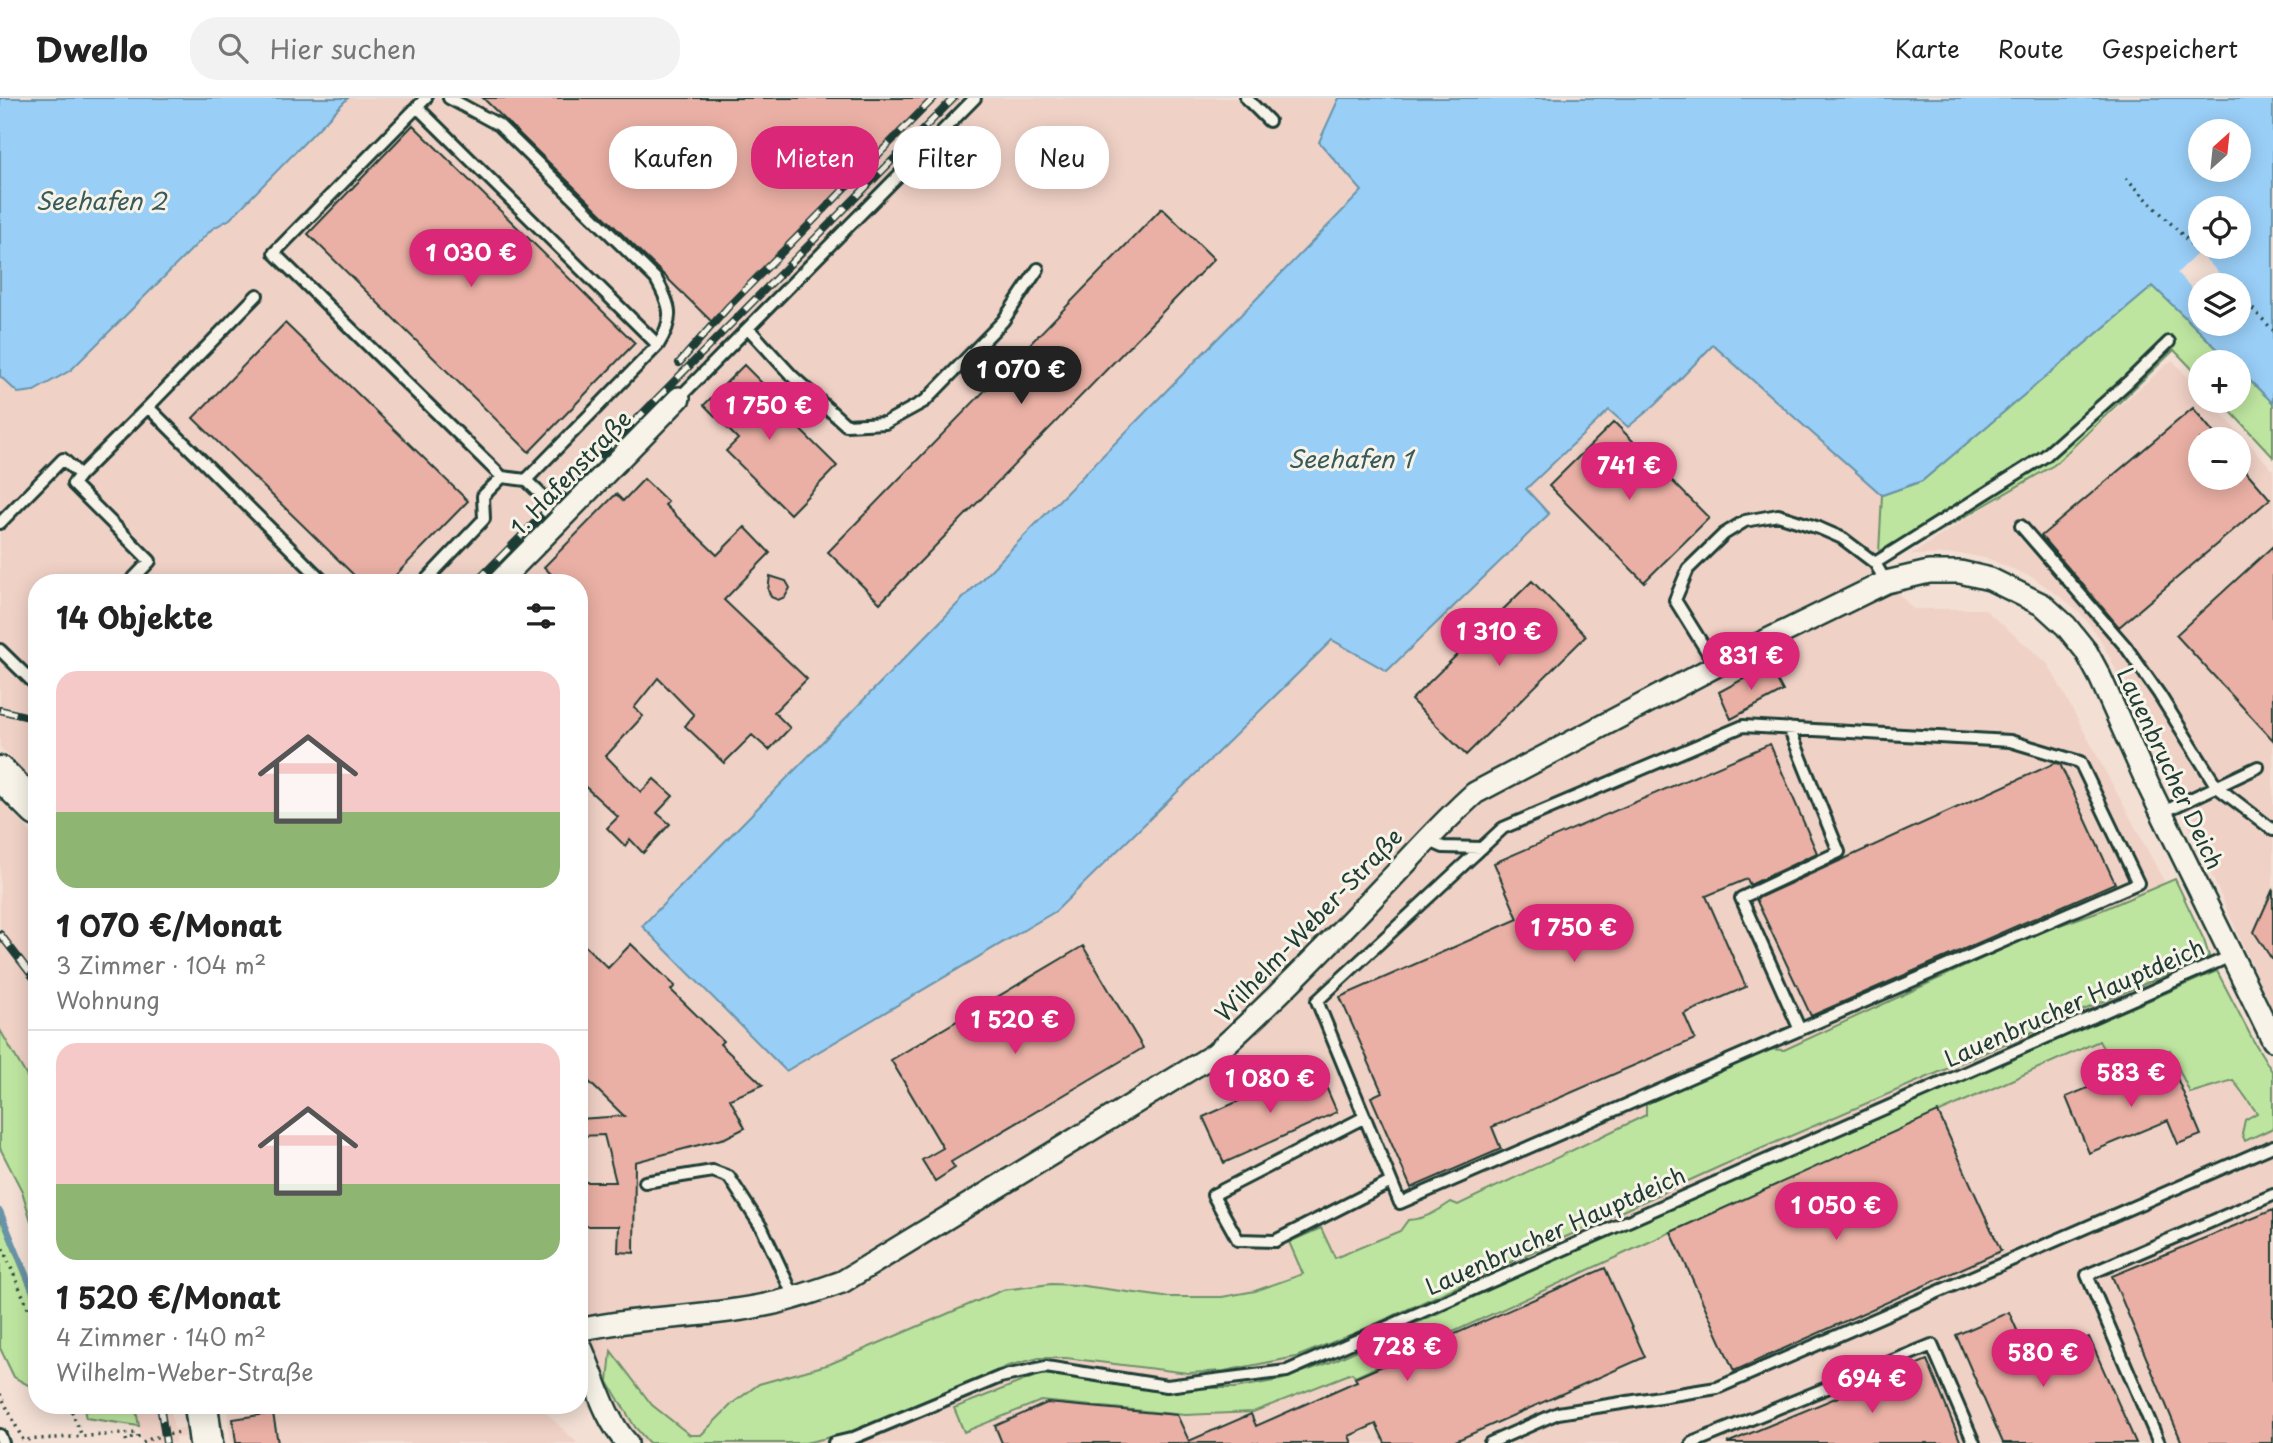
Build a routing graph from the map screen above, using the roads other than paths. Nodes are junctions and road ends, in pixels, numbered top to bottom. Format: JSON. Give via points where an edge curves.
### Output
{"nodes":[{"id":1,"x":426,"y":98,"type":"edge"},
{"id":2,"x":449,"y":98,"type":"edge"},
{"id":3,"x":975,"y":98,"type":"edge"},
{"id":4,"x":1246,"y":98,"type":"edge"},
{"id":5,"x":417,"y":107,"type":"junction"},
{"id":6,"x":1269,"y":121,"type":"dead end"},
{"id":7,"x":1038,"y":269,"type":"dead end"},
{"id":8,"x":257,"y":295,"type":"dead end"},
{"id":9,"x":748,"y":328,"type":"junction"},
{"id":10,"x":2168,"y":342,"type":"dead end"},
{"id":11,"x":658,"y":345,"type":"junction"},
{"id":12,"x":678,"y":398,"type":"joint"},
{"id":13,"x":148,"y":407,"type":"junction"},
{"id":14,"x":80,"y":475,"type":"junction"},
{"id":15,"x":502,"y":477,"type":"junction"},
{"id":16,"x":526,"y":480,"type":"junction"},
{"id":17,"x":563,"y":516,"type":"junction"},
{"id":18,"x":0,"y":523,"type":"edge"},
{"id":19,"x":2021,"y":526,"type":"dead end"},
{"id":20,"x":1880,"y":573,"type":"junction"},
{"id":21,"x":138,"y":574,"type":"edge"},
{"id":22,"x":316,"y":574,"type":"edge"},
{"id":23,"x":432,"y":574,"type":"edge"},
{"id":24,"x":507,"y":574,"type":"edge"},
{"id":25,"x":1990,"y":579,"type":"joint"},
{"id":26,"x":0,"y":650,"type":"edge"},
{"id":27,"x":1716,"y":666,"type":"junction"},
{"id":28,"x":28,"y":676,"type":"edge"},
{"id":29,"x":1789,"y":728,"type":"junction"},
{"id":30,"x":2258,"y":767,"type":"dead end"},
{"id":31,"x":0,"y":773,"type":"edge"},
{"id":32,"x":2217,"y":787,"type":"junction"},
{"id":33,"x":28,"y":798,"type":"edge"},
{"id":34,"x":2161,"y":813,"type":"junction"},
{"id":35,"x":2273,"y":830,"type":"edge"},
{"id":36,"x":1427,"y":840,"type":"junction"},
{"id":37,"x":1482,"y":848,"type":"junction"},
{"id":38,"x":2231,"y":956,"type":"junction"},
{"id":39,"x":2267,"y":1021,"type":"edge"},
{"id":40,"x":1800,"y":1030,"type":"junction"},
{"id":41,"x":2273,"y":1040,"type":"edge"},
{"id":42,"x":1364,"y":1117,"type":"junction"},
{"id":43,"x":2273,"y":1146,"type":"edge"},
{"id":44,"x":645,"y":1181,"type":"dead end"},
{"id":45,"x":1391,"y":1182,"type":"junction"},
{"id":46,"x":2273,"y":1195,"type":"edge"},
{"id":47,"x":795,"y":1298,"type":"junction"},
{"id":48,"x":588,"y":1328,"type":"edge"},
{"id":49,"x":588,"y":1367,"type":"edge"},
{"id":50,"x":0,"y":1435,"type":"edge"},
{"id":51,"x":1705,"y":1441,"type":"edge"},
{"id":52,"x":4,"y":1443,"type":"edge"},
{"id":53,"x":627,"y":1443,"type":"edge"},
{"id":54,"x":834,"y":1443,"type":"edge"},
{"id":55,"x":1490,"y":1443,"type":"edge"},
{"id":56,"x":1692,"y":1443,"type":"edge"},
{"id":57,"x":1974,"y":1443,"type":"edge"},
{"id":58,"x":2159,"y":1443,"type":"edge"}],
"edges":[{"from":1,"to":5,"type":"lane"},
{"from":2,"to":11,"type":"lane","via":[[499,125],[656,279],[668,300],[669,327]]},
{"from":3,"to":9,"type":"lane"},
{"from":4,"to":6,"type":"lane"},
{"from":5,"to":11,"type":"lane"},
{"from":5,"to":15,"type":"lane","via":[[274,253]]},
{"from":7,"to":9,"type":"lane","via":[[1003,321],[925,401],[885,423],[846,425]]},
{"from":8,"to":13,"type":"lane"},
{"from":9,"to":12,"type":"lane"},
{"from":10,"to":20,"type":"lane","via":[[2045,456]]},
{"from":11,"to":16,"type":"lane"},
{"from":12,"to":17,"type":"street","name":"1. Hafenstraße"},
{"from":13,"to":14,"type":"lane"},
{"from":13,"to":22,"type":"lane"},
{"from":14,"to":18,"type":"lane","via":[[63,458]]},
{"from":14,"to":21,"type":"lane","via":[[73,484],[150,561]]},
{"from":15,"to":16,"type":"lane"},
{"from":15,"to":23,"type":"lane","via":[[483,496],[484,519]]},
{"from":16,"to":17,"type":"lane"},
{"from":17,"to":24,"type":"street","name":"1. Hafenstraße"},
{"from":19,"to":32,"type":"lane","via":[[2126,647]]},
{"from":20,"to":25,"type":"street","name":"Wilhelm-Weber-Straße","via":[[1960,572]]},
{"from":20,"to":27,"type":"street","name":"Wilhelm-Weber-Straße"},
{"from":20,"to":27,"type":"lane","via":[[1842,538],[1819,528],[1778,515],[1745,521],[1724,534],[1688,569],[1675,600]]},
{"from":25,"to":34,"type":"street","name":"Lauenbrucher Deich","via":[[2043,605],[2086,651]]},
{"from":26,"to":28,"type":"lane"},
{"from":27,"to":36,"type":"street","name":"Wilhelm-Weber-Straße","via":[[1475,793]]},
{"from":29,"to":37,"type":"lane","via":[[1743,726],[1503,828]]},
{"from":29,"to":40,"type":"lane","via":[[1839,852],[1741,898]]},
{"from":29,"to":40,"type":"lane","via":[[2010,741],[2080,762],[2138,883]]},
{"from":30,"to":32,"type":"lane"},
{"from":31,"to":33,"type":"main road"},
{"from":32,"to":34,"type":"lane"},
{"from":32,"to":35,"type":"lane"},
{"from":34,"to":38,"type":"street","name":"Lauenbrucher Deich"},
{"from":36,"to":37,"type":"lane","via":[[1443,847]]},
{"from":36,"to":47,"type":"street","name":"Wilhelm-Weber-Straße","via":[[1215,1055],[842,1282]]},
{"from":37,"to":42,"type":"lane","via":[[1317,1001]]},
{"from":38,"to":39,"type":"street","name":"Lauenbrucher Deich"},
{"from":38,"to":54,"type":"lane","name":"Lauenbrucher Hauptdeich","via":[[1287,1371],[1167,1386],[1046,1367],[1000,1377]]},
{"from":39,"to":41,"type":"street","name":"Lauenbrucher Deich"},
{"from":40,"to":45,"type":"lane","via":[[1400,1203]]},
{"from":42,"to":45,"type":"lane"},
{"from":42,"to":45,"type":"lane","via":[[1213,1195],[1238,1240],[1275,1241]]},
{"from":43,"to":55,"type":"lane","via":[[1717,1388],[1558,1413]]},
{"from":44,"to":47,"type":"lane","via":[[713,1171],[729,1177],[762,1228]]},
{"from":46,"to":58,"type":"lane","via":[[2087,1275]]},
{"from":47,"to":48,"type":"street","name":"Wilhelm-Weber-Straße"},
{"from":49,"to":53,"type":"street"},
{"from":50,"to":52,"type":"lane"},
{"from":51,"to":56,"type":"lane"},
{"from":51,"to":57,"type":"lane","via":[[1931,1345]]}]}
